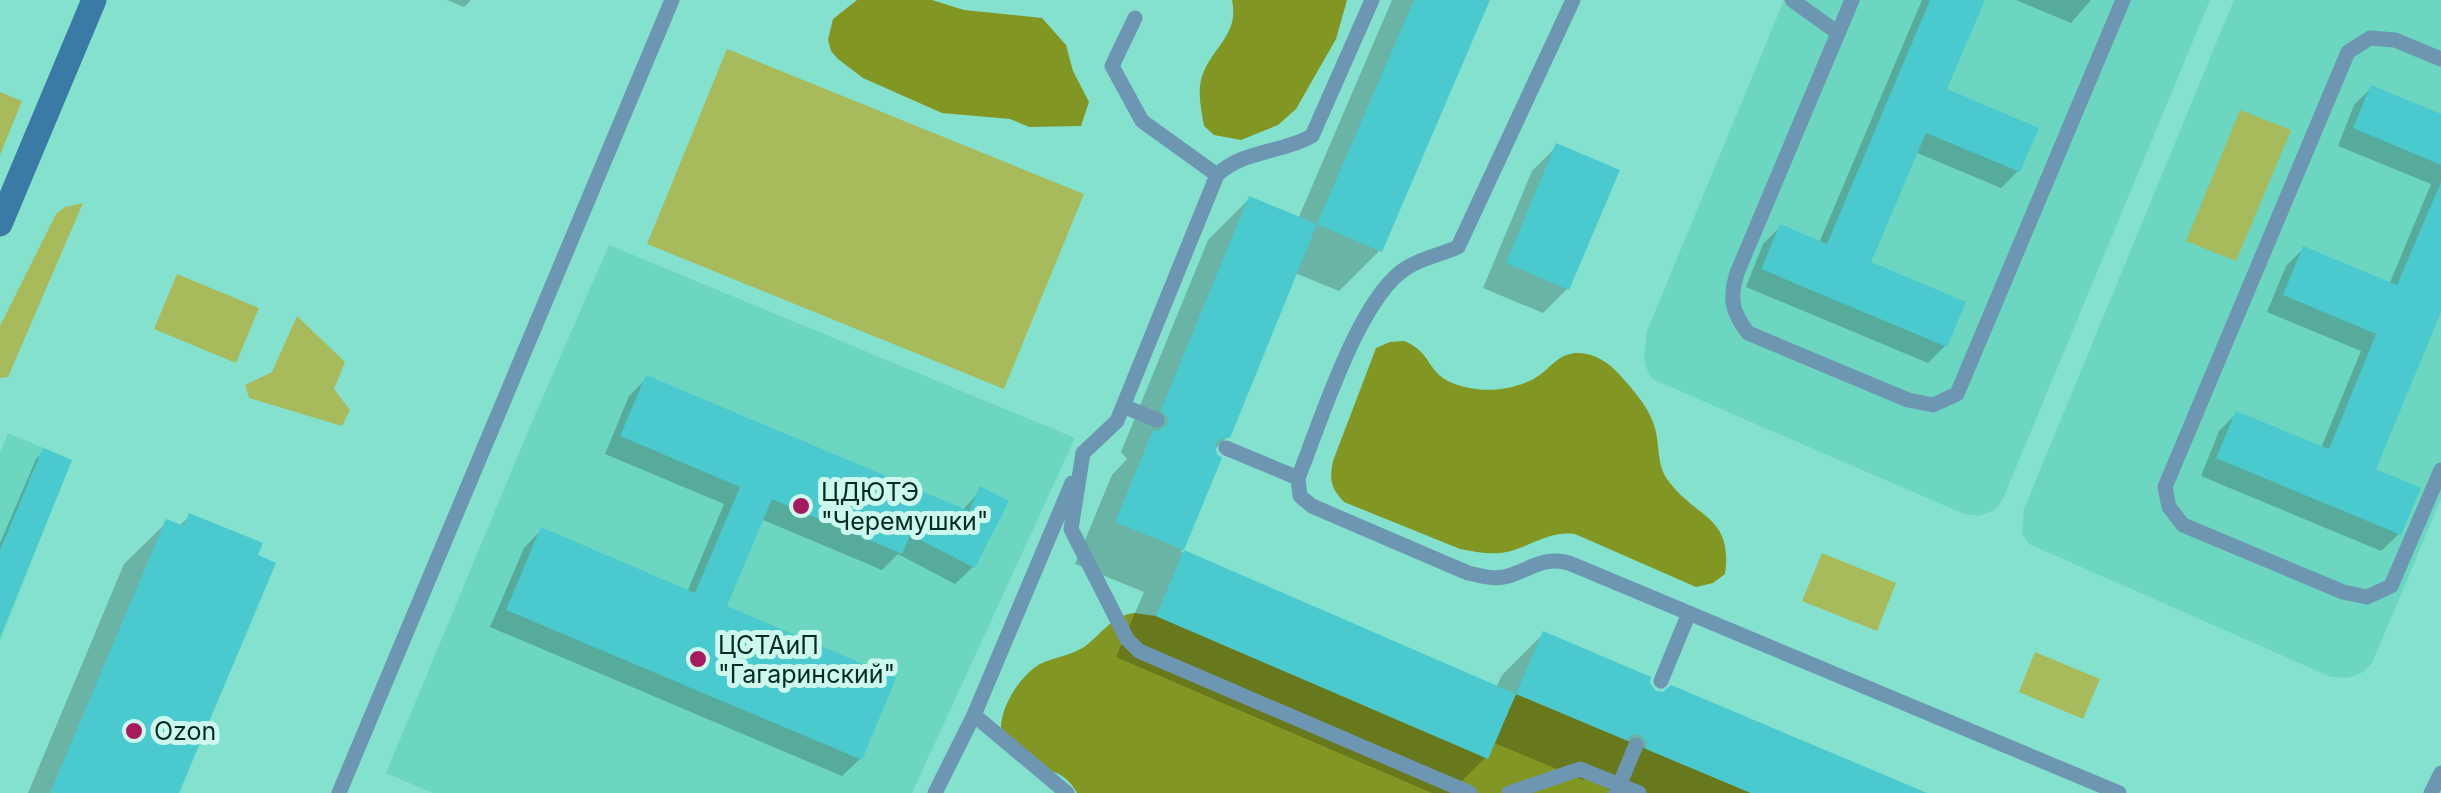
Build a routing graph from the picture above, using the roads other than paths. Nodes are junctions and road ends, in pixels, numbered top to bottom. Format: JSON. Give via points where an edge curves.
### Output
{"nodes":[{"id":1,"x":94,"y":0,"type":"edge"},
{"id":2,"x":672,"y":0,"type":"edge"},
{"id":3,"x":1372,"y":0,"type":"edge"},
{"id":4,"x":1573,"y":0,"type":"edge"},
{"id":5,"x":1792,"y":0,"type":"edge"},
{"id":6,"x":1852,"y":0,"type":"edge"},
{"id":7,"x":2123,"y":0,"type":"edge"},
{"id":8,"x":1135,"y":18,"type":"dead end"},
{"id":9,"x":1838,"y":33,"type":"junction"},
{"id":10,"x":2441,"y":59,"type":"edge"},
{"id":11,"x":1217,"y":175,"type":"junction"},
{"id":12,"x":0,"y":224,"type":"edge"},
{"id":13,"x":1123,"y":406,"type":"junction"},
{"id":14,"x":1157,"y":420,"type":"dead end"},
{"id":15,"x":1226,"y":448,"type":"dead end"},
{"id":16,"x":1082,"y":460,"type":"junction"},
{"id":17,"x":2441,"y":470,"type":"edge"},
{"id":18,"x":1298,"y":478,"type":"junction"},
{"id":19,"x":1689,"y":613,"type":"junction"},
{"id":20,"x":1661,"y":681,"type":"dead end"},
{"id":21,"x":974,"y":715,"type":"junction"},
{"id":22,"x":1636,"y":744,"type":"dead end"},
{"id":23,"x":2441,"y":773,"type":"edge"},
{"id":24,"x":1617,"y":789,"type":"edge"},
{"id":25,"x":339,"y":793,"type":"edge"},
{"id":26,"x":934,"y":793,"type":"edge"},
{"id":27,"x":1068,"y":793,"type":"edge"},
{"id":28,"x":1470,"y":793,"type":"edge"},
{"id":29,"x":1509,"y":793,"type":"edge"},
{"id":30,"x":1639,"y":793,"type":"edge"},
{"id":31,"x":2119,"y":793,"type":"edge"},
{"id":32,"x":2430,"y":793,"type":"edge"}],
"edges":[{"from":1,"to":12,"type":"main road"},
{"from":2,"to":25,"type":"lane"},
{"from":3,"to":11,"type":"lane","via":[[1312,136],[1242,158]]},
{"from":4,"to":18,"type":"lane","via":[[1458,247],[1407,268],[1380,291]]},
{"from":5,"to":9,"type":"lane"},
{"from":6,"to":9,"type":"lane"},
{"from":7,"to":9,"type":"lane","via":[[1957,394],[1933,404],[1908,400],[1748,333],[1734,314],[1737,273]]},
{"from":8,"to":11,"type":"lane","via":[[1112,66],[1142,120]]},
{"from":10,"to":17,"type":"lane","via":[[2395,40],[2370,38],[2348,52],[2165,486],[2169,507],[2183,525],[2368,597],[2391,586]]},
{"from":11,"to":13,"type":"lane"},
{"from":13,"to":14,"type":"lane"},
{"from":13,"to":16,"type":"lane"},
{"from":15,"to":18,"type":"lane"},
{"from":16,"to":21,"type":"lane"},
{"from":16,"to":28,"type":"lane","via":[[1071,529],[1139,652]]},
{"from":18,"to":19,"type":"lane","via":[[1300,496],[1312,506],[1468,573],[1504,578],[1555,559]]},
{"from":19,"to":20,"type":"lane"},
{"from":19,"to":31,"type":"lane"},
{"from":21,"to":26,"type":"lane"},
{"from":21,"to":27,"type":"lane"},
{"from":22,"to":24,"type":"lane"},
{"from":23,"to":32,"type":"lane"},
{"from":24,"to":29,"type":"lane","via":[[1580,770]]},
{"from":24,"to":30,"type":"lane"}]}
